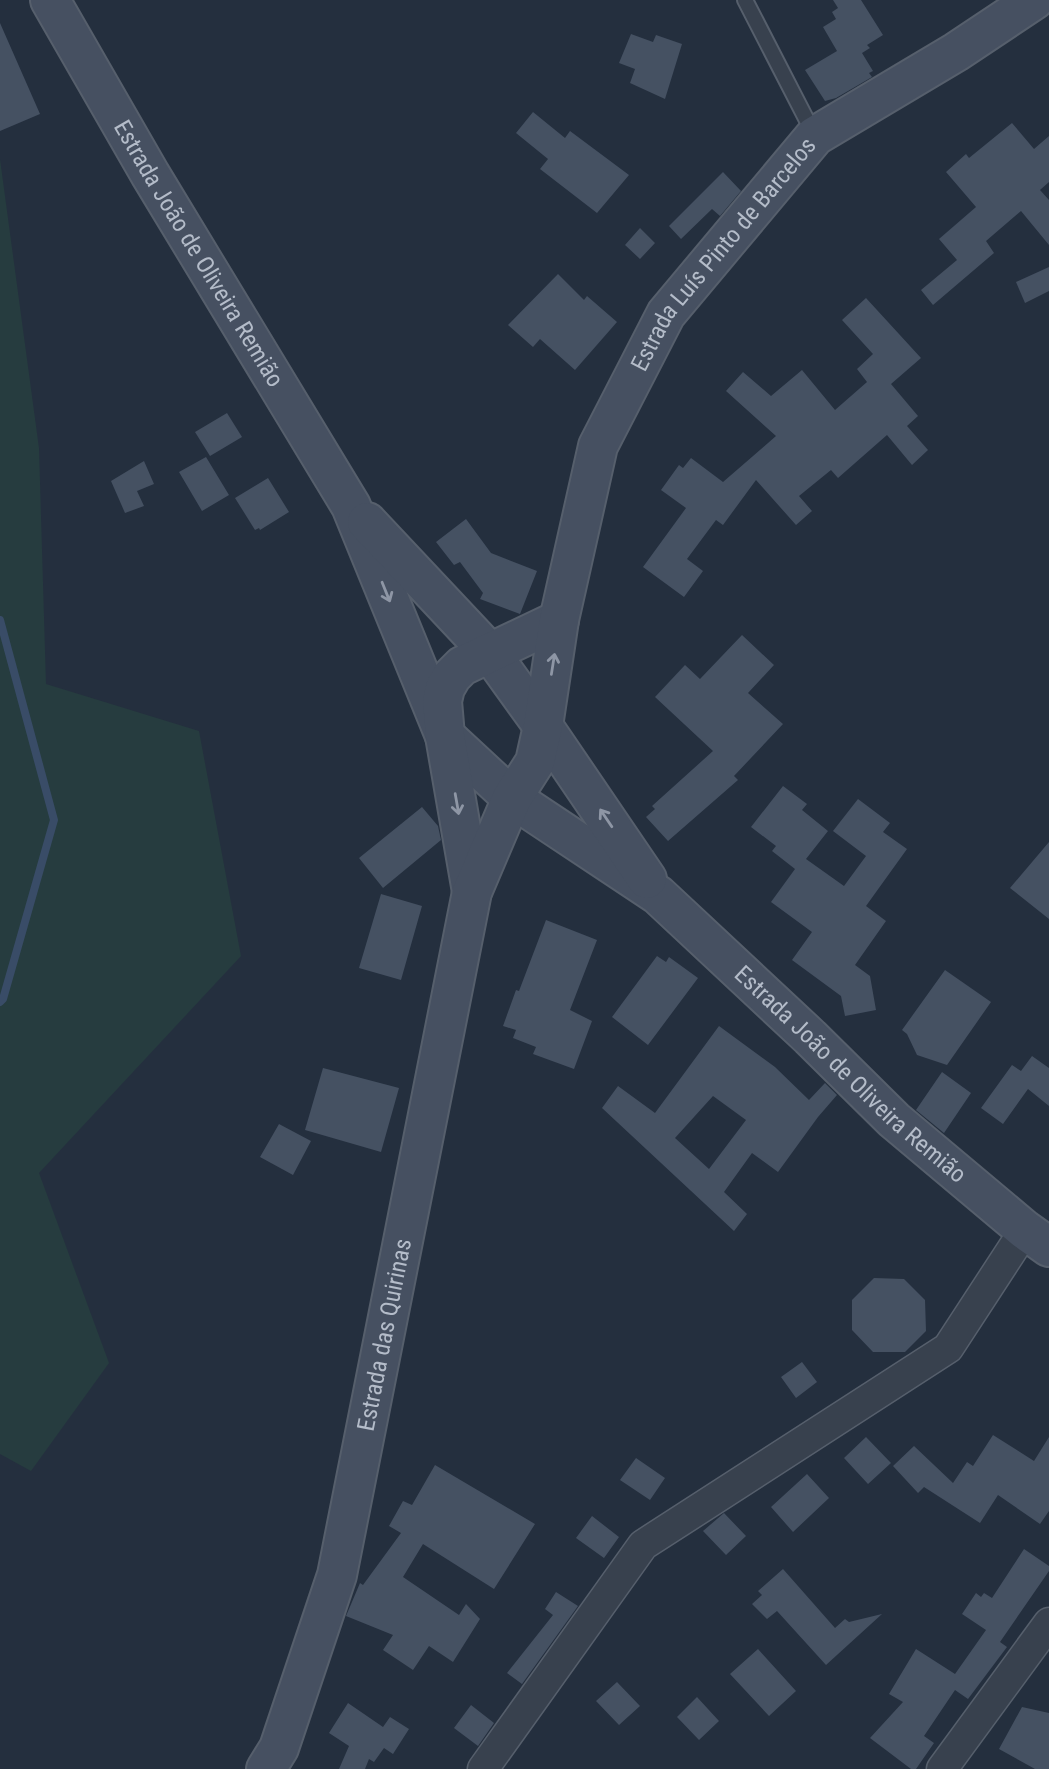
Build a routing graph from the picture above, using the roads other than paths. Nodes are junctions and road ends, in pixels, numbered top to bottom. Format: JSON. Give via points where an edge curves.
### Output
{"nodes":[{"id":1,"x":50,"y":0,"type":"edge"},
{"id":2,"x":745,"y":0,"type":"edge"},
{"id":3,"x":1034,"y":0,"type":"edge"},
{"id":4,"x":815,"y":136,"type":"junction"},
{"id":5,"x":351,"y":506,"type":"junction"},
{"id":6,"x":559,"y":620,"type":"junction"},
{"id":7,"x":491,"y":654,"type":"junction"},
{"id":8,"x":543,"y":726,"type":"junction"},
{"id":9,"x":445,"y":736,"type":"junction"},
{"id":10,"x":512,"y":798,"type":"junction"},
{"id":11,"x":472,"y":891,"type":"junction"},
{"id":12,"x":658,"y":895,"type":"junction"},
{"id":13,"x":1037,"y":1239,"type":"edge"},
{"id":14,"x":1049,"y":1623,"type":"edge"},
{"id":15,"x":266,"y":1769,"type":"edge"},
{"id":16,"x":483,"y":1769,"type":"edge"},
{"id":17,"x":942,"y":1769,"type":"edge"}],
"edges":[{"from":1,"to":5,"type":"street","name":"Estrada João de Oliveira Remião"},
{"from":2,"to":4,"type":"lane"},
{"from":3,"to":4,"type":"street","name":"Estrada Luís Pinto de Barcelos"},
{"from":4,"to":6,"type":"street","name":"Estrada Luís Pinto de Barcelos","via":[[666,314],[598,446]]},
{"from":5,"to":7,"type":"street","name":"Estrada João de Oliveira Remião"},
{"from":5,"to":9,"type":"street","name":"Estrada João de Oliveira Remião","one_way":true},
{"from":6,"to":7,"type":"street"},
{"from":8,"to":6,"type":"street","name":"Estrada Luís Pinto de Barcelos","one_way":true},
{"from":7,"to":8,"type":"street","name":"Estrada João de Oliveira Remião"},
{"from":7,"to":9,"type":"street","name":"Estrada das Quirinas","via":[[462,666],[445,688]]},
{"from":8,"to":10,"type":"street","name":"Estrada Luís Pinto de Barcelos","via":[[535,762]]},
{"from":12,"to":8,"type":"street","name":"Estrada João de Oliveira Remião","one_way":true},
{"from":9,"to":10,"type":"street","name":"Estrada João de Oliveira Remião"},
{"from":9,"to":11,"type":"street","name":"Estrada das Quirinas","one_way":true},
{"from":10,"to":11,"type":"street","name":"Estrada das Quirinas"},
{"from":10,"to":12,"type":"street","name":"Estrada João de Oliveira Remião"},
{"from":11,"to":15,"type":"street","name":"Estrada das Quirinas","via":[[337,1575],[279,1748]]},
{"from":12,"to":13,"type":"street","name":"Estrada João de Oliveira Remião","via":[[894,1120]]},
{"from":13,"to":16,"type":"street","via":[[948,1349],[643,1545]]},
{"from":14,"to":17,"type":"street"}]}
